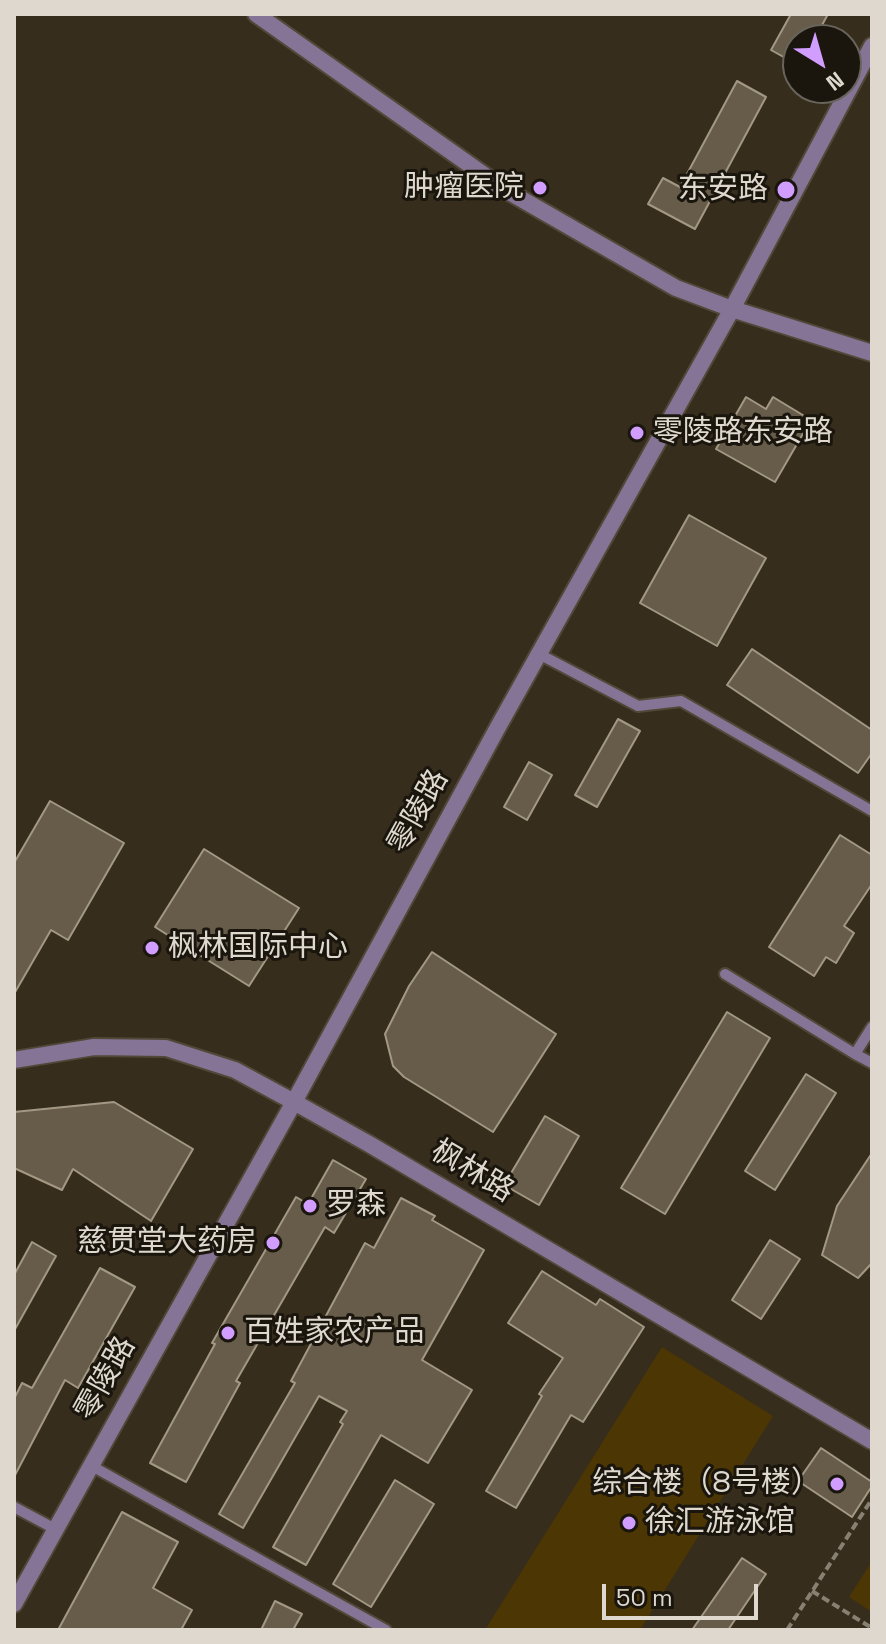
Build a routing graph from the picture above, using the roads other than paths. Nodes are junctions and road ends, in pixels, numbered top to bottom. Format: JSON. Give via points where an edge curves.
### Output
{"nodes":[{"id":1,"x":256,"y":14,"type":"edge"},
{"id":2,"x":872,"y":46,"type":"edge"},
{"id":3,"x":732,"y":309,"type":"junction"},
{"id":4,"x":872,"y":353,"type":"edge"},
{"id":5,"x":539,"y":654,"type":"junction"},
{"id":6,"x":872,"y":811,"type":"edge"},
{"id":7,"x":725,"y":974,"type":"dead end"},
{"id":8,"x":872,"y":1027,"type":"edge"},
{"id":9,"x":855,"y":1054,"type":"junction"},
{"id":10,"x":14,"y":1060,"type":"edge"},
{"id":11,"x":872,"y":1063,"type":"edge"},
{"id":12,"x":294,"y":1102,"type":"junction"},
{"id":13,"x":872,"y":1441,"type":"edge"},
{"id":14,"x":90,"y":1465,"type":"junction"},
{"id":15,"x":14,"y":1507,"type":"edge"},
{"id":16,"x":55,"y":1529,"type":"junction"},
{"id":17,"x":14,"y":1604,"type":"edge"},
{"id":18,"x":386,"y":1630,"type":"edge"}],
"edges":[{"from":1,"to":3,"type":"street","via":[[504,189],[676,288]]},
{"from":2,"to":3,"type":"street","name":"零陵路"},
{"from":3,"to":4,"type":"street"},
{"from":3,"to":5,"type":"street","name":"零陵路"},
{"from":5,"to":6,"type":"lane","via":[[638,706],[681,701]]},
{"from":5,"to":12,"type":"street","name":"零陵路"},
{"from":7,"to":9,"type":"lane"},
{"from":8,"to":9,"type":"lane"},
{"from":9,"to":11,"type":"lane"},
{"from":10,"to":12,"type":"street","name":"枫林路","via":[[94,1047],[166,1048],[235,1070]]},
{"from":12,"to":13,"type":"street","name":"枫林路"},
{"from":12,"to":14,"type":"street","name":"零陵路"},
{"from":14,"to":16,"type":"street","name":"零陵路"},
{"from":14,"to":18,"type":"lane"},
{"from":15,"to":16,"type":"lane"},
{"from":16,"to":17,"type":"street","name":"零陵路"}]}
